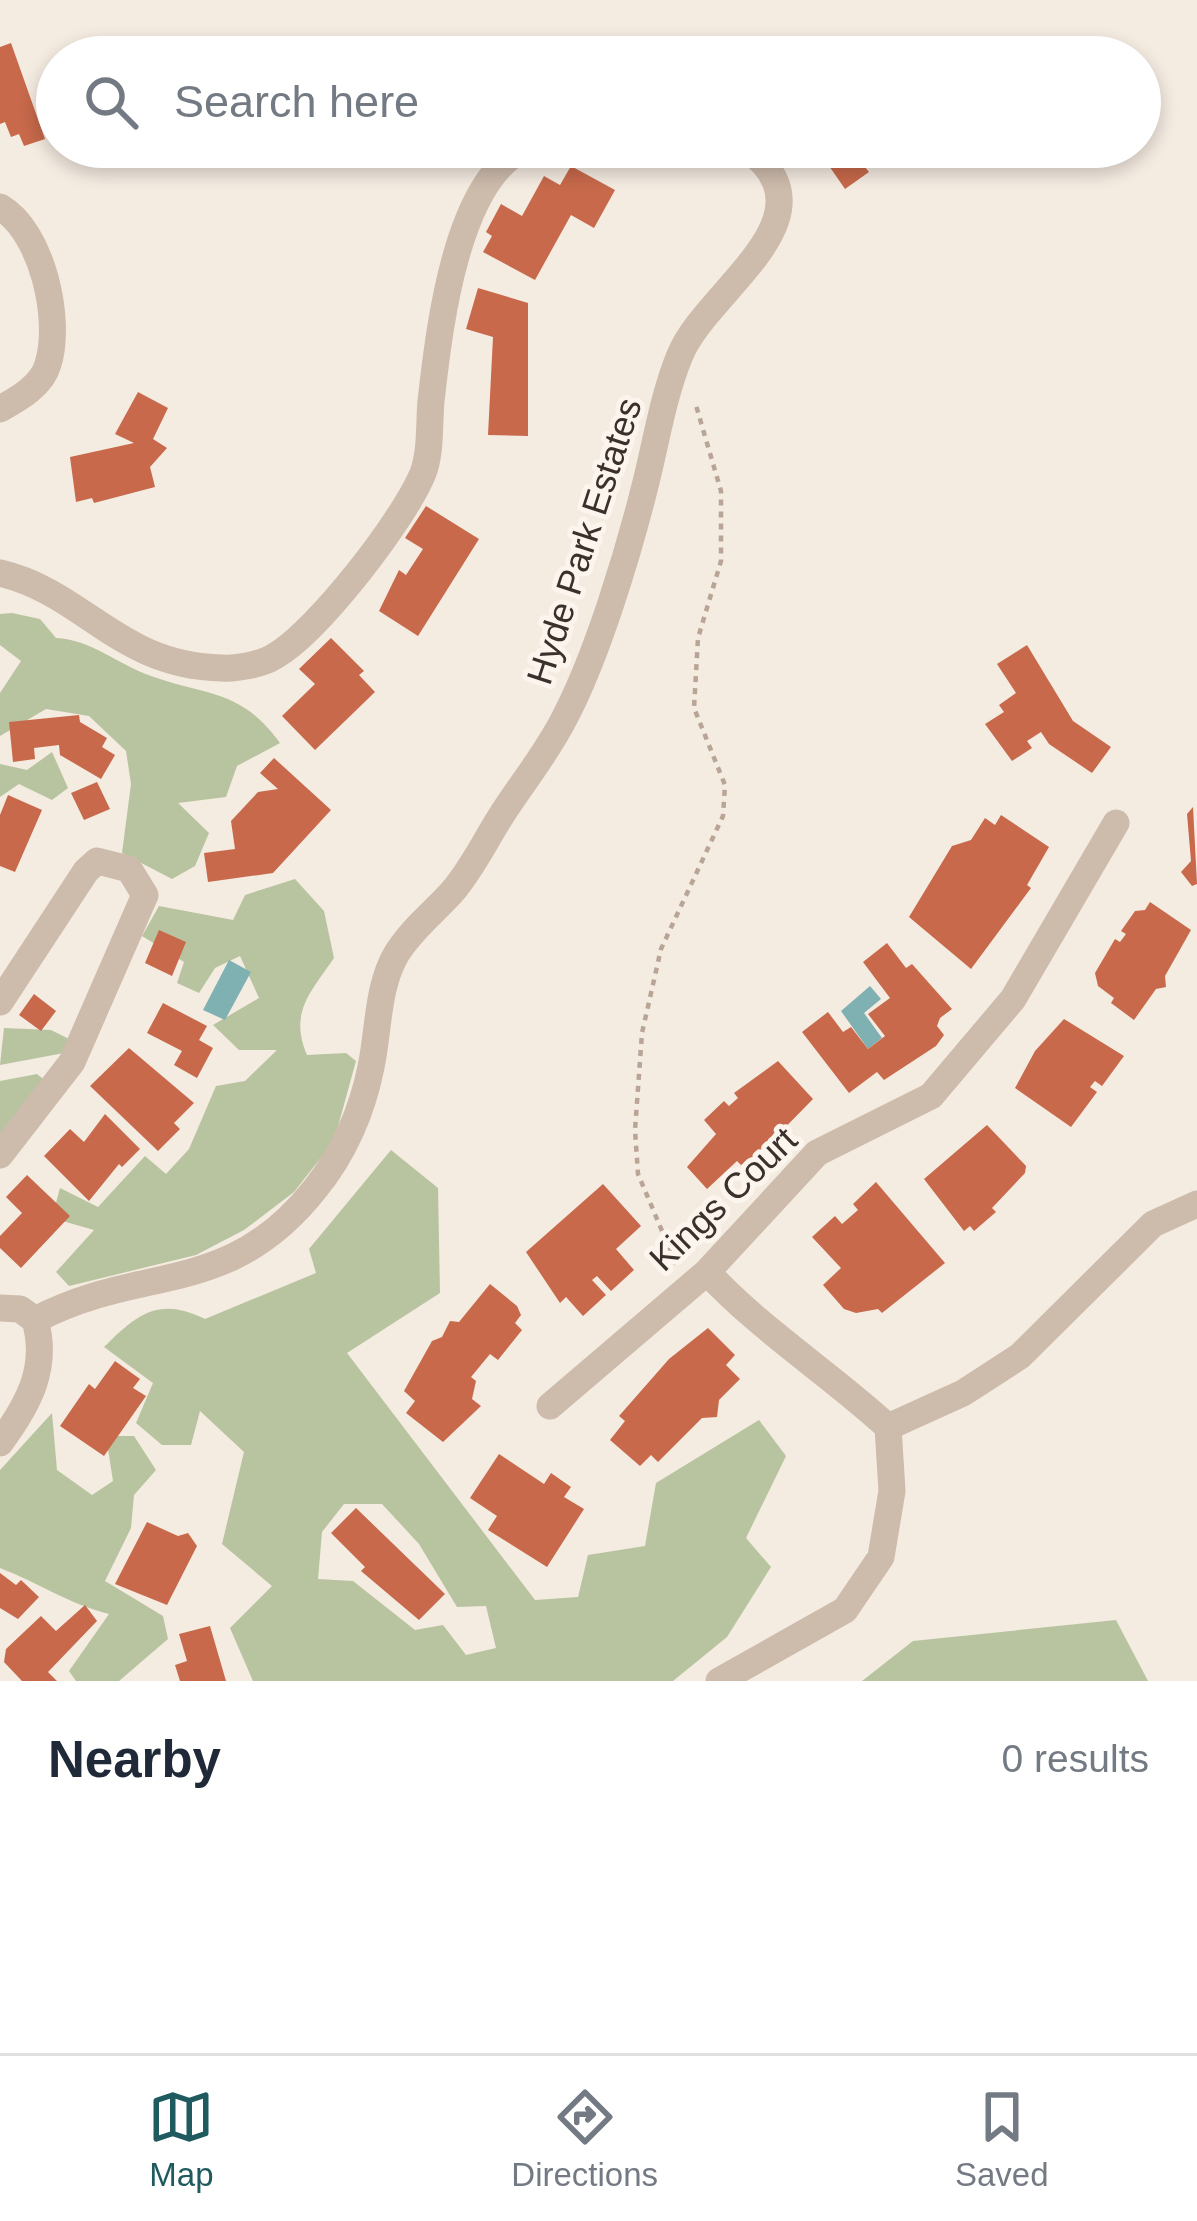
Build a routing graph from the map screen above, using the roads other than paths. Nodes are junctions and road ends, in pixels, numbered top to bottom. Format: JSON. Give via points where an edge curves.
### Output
{"nodes":[{"id":1,"x":498,"y":168,"type":"edge"},
{"id":2,"x":768,"y":168,"type":"edge"},
{"id":3,"x":0,"y":207,"type":"edge"},
{"id":4,"x":0,"y":409,"type":"edge"},
{"id":5,"x":0,"y":573,"type":"edge"},
{"id":6,"x":1116,"y":823,"type":"dead end"},
{"id":7,"x":0,"y":1002,"type":"edge"},
{"id":8,"x":0,"y":1155,"type":"edge"},
{"id":9,"x":1197,"y":1204,"type":"edge"},
{"id":10,"x":696,"y":1279,"type":"junction"},
{"id":11,"x":0,"y":1308,"type":"edge"},
{"id":12,"x":35,"y":1320,"type":"junction"},
{"id":13,"x":550,"y":1406,"type":"dead end"},
{"id":14,"x":887,"y":1427,"type":"junction"},
{"id":15,"x":0,"y":1443,"type":"edge"},
{"id":16,"x":719,"y":1681,"type":"edge"}],
"edges":[{"from":1,"to":5,"type":"street","via":[[442,300],[424,472],[316,624],[273,658],[227,669],[150,657]]},
{"from":2,"to":12,"type":"street","name":"Hyde Park Estates","via":[[778,214],[764,247],[705,312],[680,354],[625,557],[567,715],[478,856],[398,952],[344,1147],[257,1248],[218,1266],[72,1300]]},
{"from":3,"to":4,"type":"street","via":[[14,215],[41,269],[51,314],[48,365]]},
{"from":6,"to":10,"type":"street","name":"Kings Court","via":[[1012,999],[931,1096],[817,1154]]},
{"from":7,"to":8,"type":"street","via":[[86,871],[97,861],[129,869],[145,895],[136,923],[72,1062]]},
{"from":9,"to":14,"type":"street","via":[[1153,1224],[1020,1356]]},
{"from":10,"to":13,"type":"street","name":"Kings Court"},
{"from":10,"to":14,"type":"street","via":[[826,1370]]},
{"from":11,"to":12,"type":"street"},
{"from":12,"to":15,"type":"street","via":[[37,1376]]},
{"from":14,"to":16,"type":"street","via":[[892,1491],[881,1557],[845,1610]]}]}
